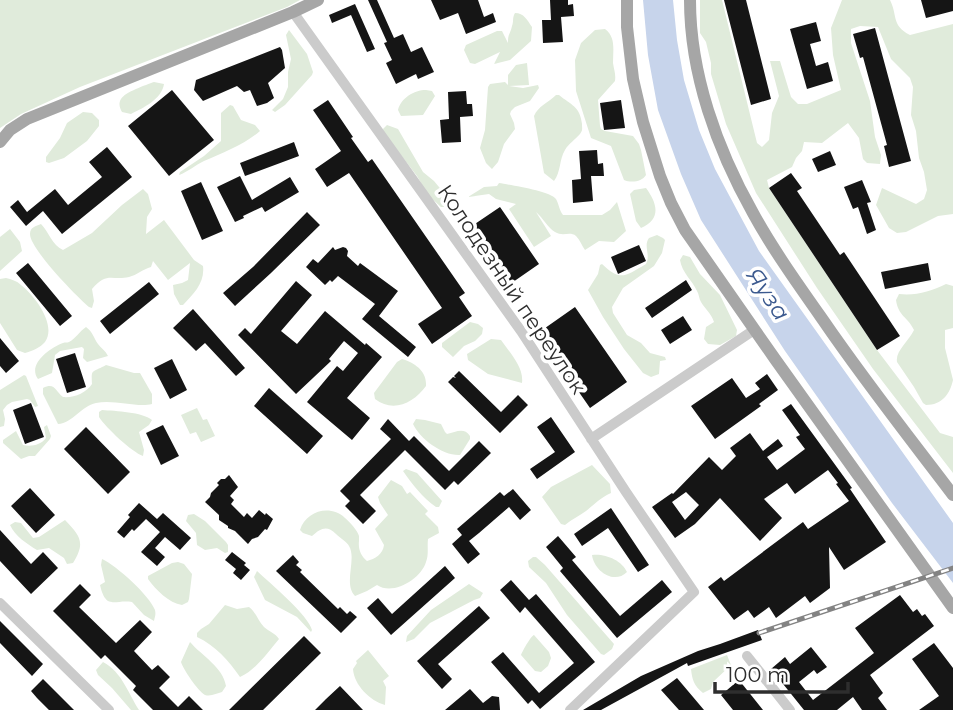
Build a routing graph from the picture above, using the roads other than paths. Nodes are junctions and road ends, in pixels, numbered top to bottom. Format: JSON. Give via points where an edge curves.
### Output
{"nodes":[{"id":1,"x":318,"y":0,"type":"edge"},
{"id":2,"x":627,"y":0,"type":"edge"},
{"id":3,"x":690,"y":0,"type":"edge"},
{"id":4,"x":293,"y":12,"type":"junction"},
{"id":5,"x":0,"y":142,"type":"edge"},
{"id":6,"x":754,"y":330,"type":"junction"},
{"id":7,"x":591,"y":439,"type":"junction"},
{"id":8,"x":953,"y":495,"type":"edge"},
{"id":9,"x":0,"y":603,"type":"edge"},
{"id":10,"x":953,"y":608,"type":"edge"},
{"id":11,"x":747,"y":656,"type":"dead end"},
{"id":12,"x":109,"y":710,"type":"edge"},
{"id":13,"x":570,"y":710,"type":"edge"},
{"id":14,"x":790,"y":710,"type":"edge"}],
"edges":[{"from":1,"to":4,"type":"main road"},
{"from":2,"to":6,"type":"main road","via":[[633,79],[660,176],[685,230]]},
{"from":3,"to":8,"type":"main road","via":[[702,86],[721,147],[753,213],[862,376]]},
{"from":4,"to":5,"type":"main road","via":[[27,119]]},
{"from":4,"to":7,"type":"street","name":"Колодезный переулок","via":[[523,334]]},
{"from":6,"to":7,"type":"street"},
{"from":6,"to":10,"type":"main road"},
{"from":7,"to":13,"type":"street","name":"Колодезный переулок","via":[[694,592]]},
{"from":9,"to":12,"type":"street"},
{"from":11,"to":14,"type":"street"}]}
